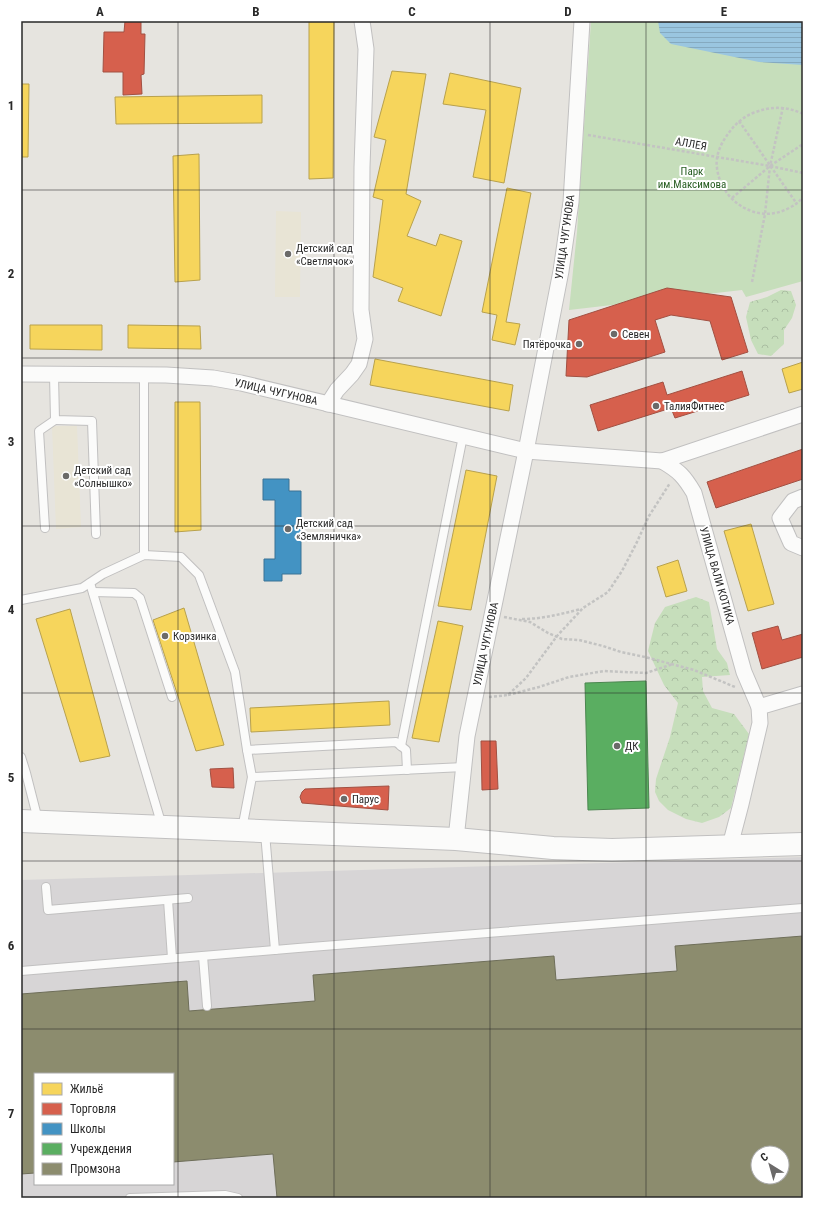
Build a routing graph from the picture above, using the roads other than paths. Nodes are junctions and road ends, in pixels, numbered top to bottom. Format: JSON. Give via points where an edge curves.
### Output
{"nodes":[{"id":1,"x":362,"y":21,"type":"edge"},
{"id":2,"x":582,"y":21,"type":"edge"},
{"id":3,"x":21,"y":374,"type":"edge"},
{"id":4,"x":54,"y":374,"type":"junction"},
{"id":5,"x":144,"y":375,"type":"junction"},
{"id":6,"x":328,"y":404,"type":"junction"},
{"id":7,"x":803,"y":414,"type":"edge"},
{"id":8,"x":55,"y":420,"type":"junction"},
{"id":9,"x":463,"y":436,"type":"junction"},
{"id":10,"x":526,"y":451,"type":"junction"},
{"id":11,"x":662,"y":461,"type":"junction"},
{"id":12,"x":803,"y":497,"type":"edge"},
{"id":13,"x":45,"y":528,"type":"dead end"},
{"id":14,"x":96,"y":534,"type":"dead end"},
{"id":15,"x":803,"y":548,"type":"edge"},
{"id":16,"x":144,"y":555,"type":"junction"},
{"id":17,"x":90,"y":583,"type":"junction"},
{"id":18,"x":93,"y":592,"type":"junction"},
{"id":19,"x":21,"y":600,"type":"edge"},
{"id":20,"x":803,"y":694,"type":"edge"},
{"id":21,"x":172,"y":697,"type":"dead end"},
{"id":22,"x":760,"y":707,"type":"junction"},
{"id":23,"x":401,"y":746,"type":"junction"},
{"id":24,"x":247,"y":750,"type":"junction"},
{"id":25,"x":21,"y":757,"type":"edge"},
{"id":26,"x":464,"y":767,"type":"junction"},
{"id":27,"x":407,"y":770,"type":"junction"},
{"id":28,"x":24,"y":774,"type":"edge"},
{"id":29,"x":252,"y":777,"type":"junction"},
{"id":30,"x":29,"y":821,"type":"edge"},
{"id":31,"x":162,"y":827,"type":"junction"},
{"id":32,"x":241,"y":831,"type":"junction"},
{"id":33,"x":265,"y":832,"type":"junction"},
{"id":34,"x":456,"y":839,"type":"junction"},
{"id":35,"x":803,"y":844,"type":"edge"},
{"id":36,"x":730,"y":846,"type":"junction"},
{"id":37,"x":46,"y":887,"type":"dead end"},
{"id":38,"x":188,"y":898,"type":"dead end"},
{"id":39,"x":168,"y":900,"type":"junction"},
{"id":40,"x":803,"y":908,"type":"edge"},
{"id":41,"x":275,"y":950,"type":"junction"},
{"id":42,"x":203,"y":956,"type":"junction"},
{"id":43,"x":172,"y":958,"type":"junction"},
{"id":44,"x":21,"y":971,"type":"edge"},
{"id":45,"x":207,"y":1006,"type":"dead end"},
{"id":46,"x":130,"y":1198,"type":"edge"},
{"id":47,"x":238,"y":1198,"type":"edge"}],
"edges":[{"from":1,"to":6,"type":"street","via":[[366,49],[361,310],[365,339],[360,364]]},
{"from":2,"to":10,"type":"street","name":"УЛИЦА ЧУГУНОВА","via":[[570,202],[561,271]]},
{"from":3,"to":4,"type":"street","name":"УЛИЦА ЧУГУНОВА"},
{"from":4,"to":5,"type":"street","name":"УЛИЦА ЧУГУНОВА"},
{"from":4,"to":8,"type":"lane"},
{"from":5,"to":6,"type":"street","name":"УЛИЦА ЧУГУНОВА","via":[[213,378]]},
{"from":5,"to":16,"type":"lane"},
{"from":6,"to":9,"type":"street","name":"УЛИЦА ЧУГУНОВА"},
{"from":7,"to":11,"type":"street"},
{"from":8,"to":13,"type":"lane","via":[[39,431]]},
{"from":8,"to":14,"type":"lane","via":[[92,421]]},
{"from":9,"to":10,"type":"street","name":"УЛИЦА ЧУГУНОВА"},
{"from":9,"to":23,"type":"lane"},
{"from":10,"to":11,"type":"street","name":"УЛИЦА ЧУГУНОВА"},
{"from":10,"to":26,"type":"street","name":"УЛИЦА ЧУГУНОВА","via":[[467,736]]},
{"from":11,"to":22,"type":"street","name":"УЛИЦА ВАЛИ КОТИКА","via":[[678,471],[694,493],[744,672]]},
{"from":12,"to":15,"type":"street","via":[[793,501],[780,518],[791,543]]},
{"from":16,"to":17,"type":"lane","via":[[103,574]]},
{"from":16,"to":24,"type":"lane","via":[[181,557],[198,575],[235,672]]},
{"from":17,"to":18,"type":"lane"},
{"from":17,"to":19,"type":"lane","via":[[82,588]]},
{"from":18,"to":21,"type":"lane","via":[[134,593],[140,598]]},
{"from":18,"to":31,"type":"lane"},
{"from":20,"to":22,"type":"street"},
{"from":22,"to":36,"type":"street","name":"УЛИЦА ВАЛИ КОТИКА","via":[[760,723]]},
{"from":23,"to":24,"type":"lane","via":[[396,742]]},
{"from":23,"to":27,"type":"lane","via":[[406,750]]},
{"from":24,"to":29,"type":"lane"},
{"from":25,"to":28,"type":"lane"},
{"from":26,"to":27,"type":"lane"},
{"from":26,"to":34,"type":"street","name":"УЛИЦА ЧУГУНОВА"},
{"from":27,"to":29,"type":"lane"},
{"from":28,"to":30,"type":"lane"},
{"from":29,"to":32,"type":"lane"},
{"from":30,"to":31,"type":"main road"},
{"from":31,"to":32,"type":"main road"},
{"from":32,"to":33,"type":"main road"},
{"from":33,"to":34,"type":"main road"},
{"from":33,"to":41,"type":"lane"},
{"from":34,"to":36,"type":"main road","via":[[553,848],[612,850]]},
{"from":35,"to":36,"type":"main road"},
{"from":37,"to":39,"type":"lane","via":[[48,910]]},
{"from":38,"to":39,"type":"lane"},
{"from":39,"to":43,"type":"lane"},
{"from":40,"to":41,"type":"lane"},
{"from":41,"to":42,"type":"lane"},
{"from":42,"to":43,"type":"lane"},
{"from":42,"to":45,"type":"lane"},
{"from":43,"to":44,"type":"lane"},
{"from":46,"to":47,"type":"lane","via":[[225,1194]]}]}
